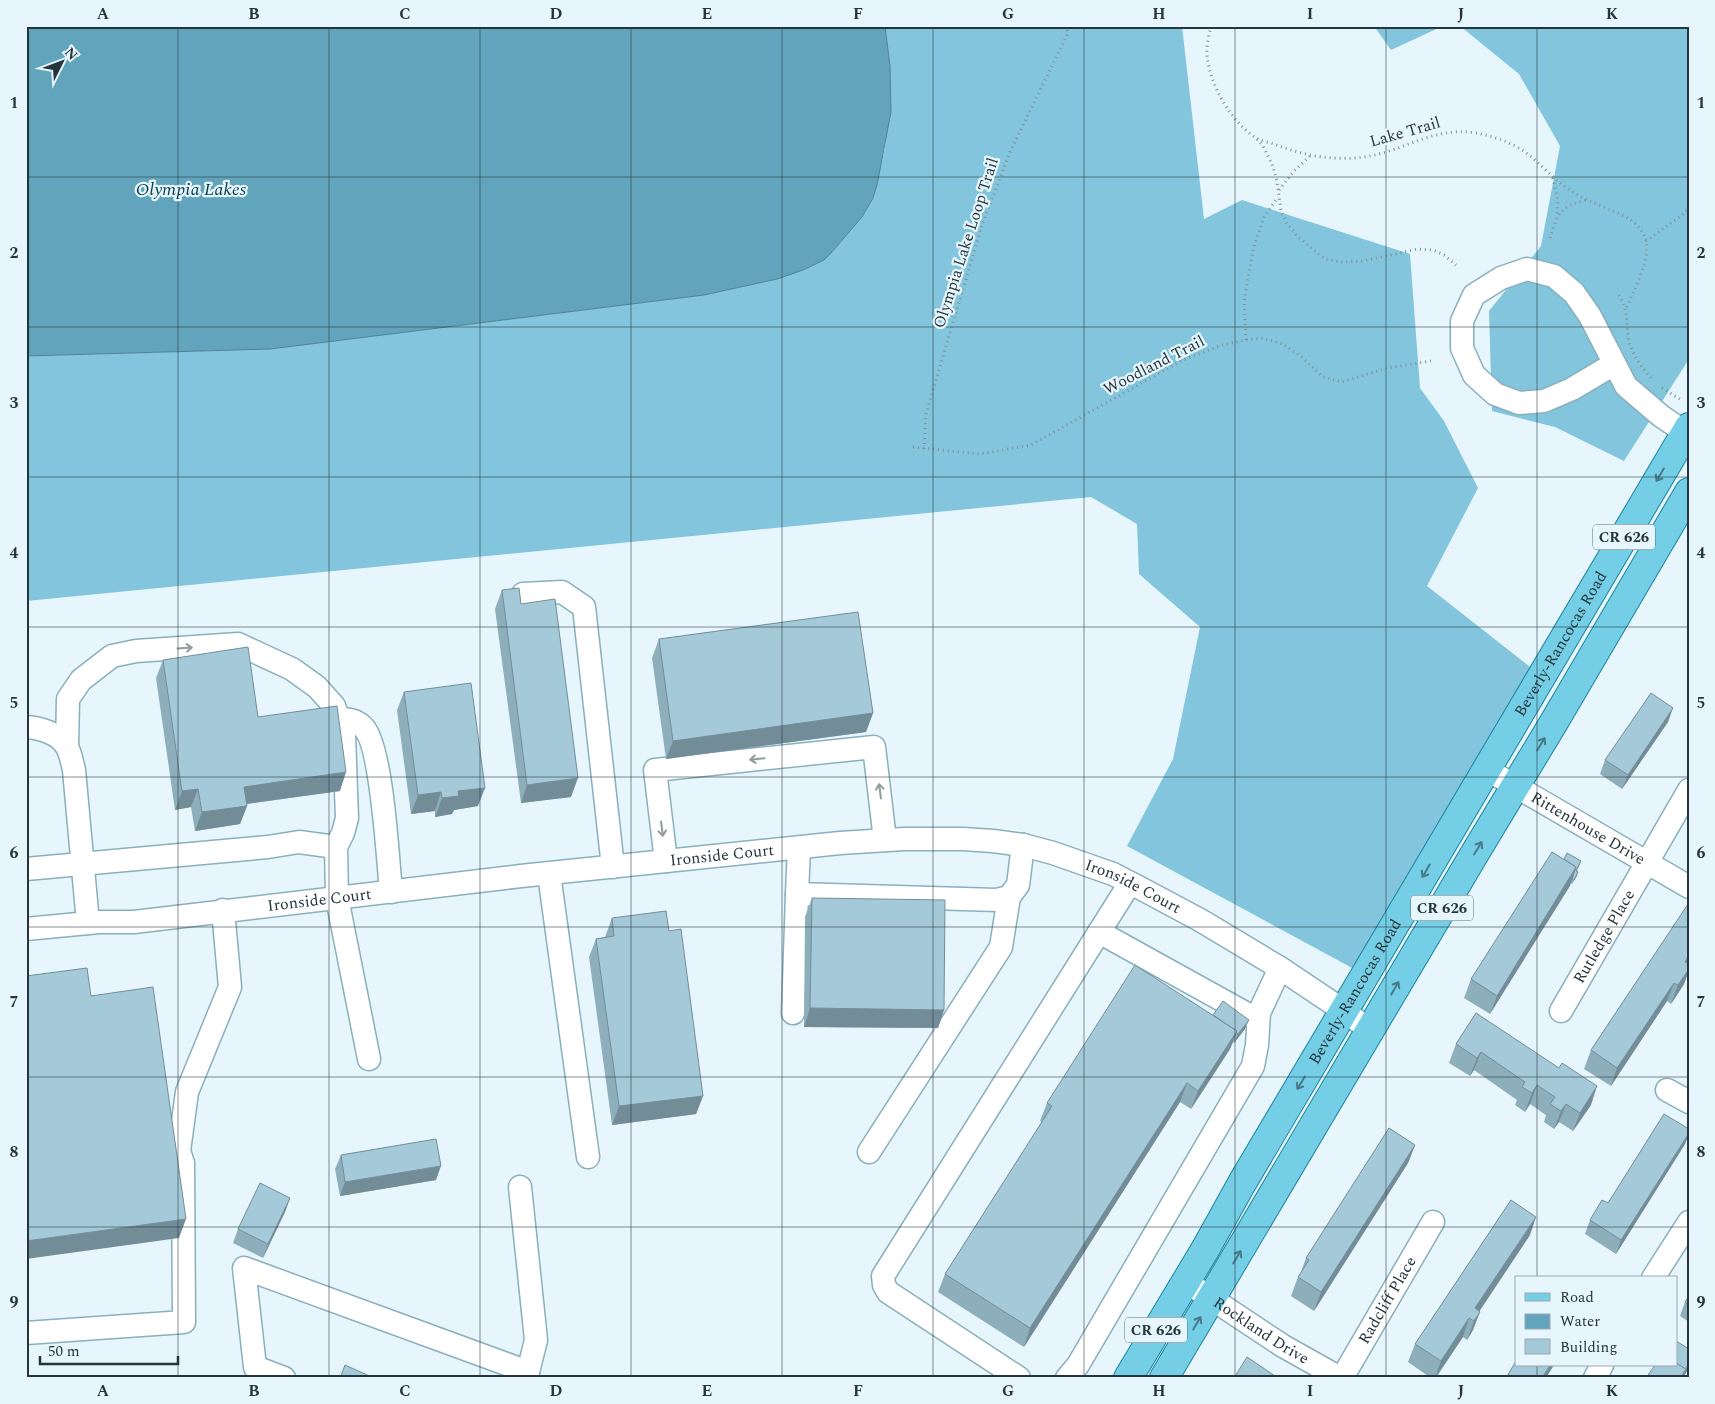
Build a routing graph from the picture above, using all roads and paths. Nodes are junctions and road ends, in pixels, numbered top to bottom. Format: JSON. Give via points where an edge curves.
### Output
{"nodes":[{"id":1,"x":1066,"y":26,"type":"edge"},
{"id":2,"x":1211,"y":26,"type":"edge"},
{"id":3,"x":1257,"y":138,"type":"junction"},
{"id":4,"x":1310,"y":156,"type":"junction"},
{"id":5,"x":1553,"y":178,"type":"junction"},
{"id":6,"x":1278,"y":191,"type":"junction"},
{"id":7,"x":1279,"y":197,"type":"junction"},
{"id":8,"x":1588,"y":200,"type":"junction"},
{"id":9,"x":1689,"y":208,"type":"edge"},
{"id":10,"x":1556,"y":217,"type":"junction"},
{"id":11,"x":1550,"y":238,"type":"dead end"},
{"id":12,"x":1646,"y":241,"type":"junction"},
{"id":13,"x":1456,"y":265,"type":"dead end"},
{"id":14,"x":1619,"y":295,"type":"dead end"},
{"id":15,"x":1626,"y":309,"type":"junction"},
{"id":16,"x":1246,"y":340,"type":"junction"},
{"id":17,"x":1431,"y":361,"type":"dead end"},
{"id":18,"x":1614,"y":364,"type":"junction"},
{"id":19,"x":1654,"y":382,"type":"dead end"},
{"id":20,"x":1659,"y":386,"type":"dead end"},
{"id":21,"x":1686,"y":424,"type":"edge"},
{"id":22,"x":913,"y":448,"type":"dead end"},
{"id":23,"x":924,"y":449,"type":"junction"},
{"id":24,"x":1689,"y":492,"type":"edge"},
{"id":25,"x":523,"y":594,"type":"dead end"},
{"id":26,"x":339,"y":719,"type":"junction"},
{"id":27,"x":26,"y":727,"type":"edge"},
{"id":28,"x":67,"y":747,"type":"junction"},
{"id":29,"x":1486,"y":769,"type":"junction"},
{"id":30,"x":1516,"y":786,"type":"junction"},
{"id":31,"x":1689,"y":790,"type":"edge"},
{"id":32,"x":886,"y":840,"type":"junction"},
{"id":33,"x":1023,"y":845,"type":"junction"},
{"id":34,"x":336,"y":847,"type":"junction"},
{"id":35,"x":799,"y":848,"type":"junction"},
{"id":36,"x":666,"y":861,"type":"junction"},
{"id":37,"x":1647,"y":862,"type":"junction"},
{"id":38,"x":83,"y":864,"type":"junction"},
{"id":39,"x":613,"y":867,"type":"junction"},
{"id":40,"x":26,"y":870,"type":"edge"},
{"id":41,"x":549,"y":874,"type":"junction"},
{"id":42,"x":1130,"y":883,"type":"junction"},
{"id":43,"x":1689,"y":887,"type":"edge"},
{"id":44,"x":392,"y":892,"type":"junction"},
{"id":45,"x":797,"y":894,"type":"junction"},
{"id":46,"x":1009,"y":897,"type":"junction"},
{"id":47,"x":337,"y":898,"type":"junction"},
{"id":48,"x":224,"y":910,"type":"junction"},
{"id":49,"x":88,"y":923,"type":"junction"},
{"id":50,"x":26,"y":929,"type":"edge"},
{"id":51,"x":1099,"y":932,"type":"junction"},
{"id":52,"x":1280,"y":968,"type":"junction"},
{"id":53,"x":1344,"y":1011,"type":"junction"},
{"id":54,"x":1561,"y":1012,"type":"dead end"},
{"id":55,"x":793,"y":1013,"type":"dead end"},
{"id":56,"x":1258,"y":1020,"type":"junction"},
{"id":57,"x":1371,"y":1031,"type":"junction"},
{"id":58,"x":369,"y":1059,"type":"dead end"},
{"id":59,"x":1667,"y":1090,"type":"dead end"},
{"id":60,"x":1689,"y":1102,"type":"edge"},
{"id":61,"x":869,"y":1152,"type":"dead end"},
{"id":62,"x":588,"y":1157,"type":"dead end"},
{"id":63,"x":520,"y":1187,"type":"dead end"},
{"id":64,"x":1434,"y":1222,"type":"dead end"},
{"id":65,"x":1689,"y":1222,"type":"edge"},
{"id":66,"x":1655,"y":1276,"type":"edge"},
{"id":67,"x":1185,"y":1281,"type":"junction"},
{"id":68,"x":1211,"y":1299,"type":"junction"},
{"id":69,"x":26,"y":1333,"type":"edge"},
{"id":70,"x":1601,"y":1366,"type":"edge"},
{"id":71,"x":527,"y":1375,"type":"edge"},
{"id":72,"x":284,"y":1378,"type":"edge"},
{"id":73,"x":1019,"y":1378,"type":"edge"},
{"id":74,"x":1067,"y":1378,"type":"edge"},
{"id":75,"x":1128,"y":1378,"type":"edge"},
{"id":76,"x":1164,"y":1378,"type":"edge"},
{"id":77,"x":1341,"y":1378,"type":"edge"},
{"id":78,"x":1595,"y":1378,"type":"edge"}],
"edges":[{"from":1,"to":23,"type":"path","name":"Olympia Lake Loop Trail","via":[[1068,33],[1010,152],[982,225],[926,414]]},
{"from":2,"to":3,"type":"path","name":"Lake Trail","via":[[1206,54],[1215,88],[1233,116]]},
{"from":3,"to":4,"type":"path","name":"Lake Trail"},
{"from":3,"to":6,"type":"path","name":"Lake Trail","via":[[1272,164]]},
{"from":4,"to":5,"type":"path","name":"Lake Trail","via":[[1369,156],[1438,134],[1467,132],[1485,134],[1517,147]]},
{"from":4,"to":6,"type":"path"},
{"from":5,"to":8,"type":"path","name":"Lake Trail"},
{"from":5,"to":10,"type":"path","via":[[1558,201]]},
{"from":6,"to":7,"type":"path","name":"Lake Trail"},
{"from":7,"to":13,"type":"path","name":"Lake Trail","via":[[1286,222],[1325,259],[1363,261],[1418,249],[1433,250]]},
{"from":7,"to":16,"type":"path","via":[[1264,217],[1254,246],[1244,301]]},
{"from":8,"to":10,"type":"path","via":[[1569,205]]},
{"from":8,"to":12,"type":"path","name":"Lake Trail","via":[[1630,218]]},
{"from":9,"to":12,"type":"path"},
{"from":10,"to":11,"type":"path"},
{"from":12,"to":15,"type":"path","via":[[1644,263]]},
{"from":14,"to":15,"type":"path"},
{"from":15,"to":19,"type":"path","via":[[1630,343],[1640,366]]},
{"from":16,"to":17,"type":"path","name":"Woodland Trail","via":[[1262,338],[1283,344],[1323,377],[1342,382],[1387,368]]},
{"from":16,"to":23,"type":"path","name":"Woodland Trail","via":[[1222,345],[1181,361],[1030,445],[980,454]]},
{"from":18,"to":18,"type":"street","via":[[1590,316],[1574,293],[1554,276],[1527,269],[1501,278],[1474,295],[1462,321],[1462,348],[1474,375],[1495,394],[1519,403],[1544,401]]},
{"from":18,"to":21,"type":"street","via":[[1626,386],[1662,416]]},
{"from":20,"to":21,"type":"path"},
{"from":21,"to":29,"type":"main road","name":"Beverly-Rancocas Road","number":"CR 626","one_way":true},
{"from":22,"to":23,"type":"path","name":"Woodland Trail"},
{"from":30,"to":24,"type":"main road","name":"Beverly-Rancocas Road","number":"CR 626","one_way":true},
{"from":25,"to":39,"type":"street","via":[[562,592],[584,607]]},
{"from":28,"to":26,"type":"street","one_way":true,"via":[[68,699],[76,686],[112,656],[136,651],[238,644],[292,669],[317,687],[334,706]]},
{"from":26,"to":34,"type":"street","via":[[344,735],[347,818]]},
{"from":26,"to":44,"type":"street","via":[[350,719],[364,727],[372,742],[378,765]]},
{"from":27,"to":28,"type":"street","via":[[50,732]]},
{"from":28,"to":38,"type":"street","via":[[74,770]]},
{"from":29,"to":30,"type":"street","name":"Rittenhouse Drive"},
{"from":29,"to":53,"type":"main road","name":"Beverly-Rancocas Road","number":"CR 626","one_way":true},
{"from":30,"to":37,"type":"street","name":"Rittenhouse Drive"},
{"from":57,"to":30,"type":"main road","name":"Beverly-Rancocas Road","number":"CR 626","one_way":true},
{"from":31,"to":37,"type":"street","name":"Rutledge Place"},
{"from":32,"to":33,"type":"street","name":"Ironside Court","via":[[963,839]]},
{"from":32,"to":35,"type":"street","name":"Ironside Court"},
{"from":32,"to":36,"type":"street","one_way":true,"via":[[874,747],[655,770]]},
{"from":33,"to":42,"type":"street","name":"Ironside Court","via":[[1083,863]]},
{"from":33,"to":46,"type":"street","via":[[1018,885]]},
{"from":34,"to":38,"type":"street","via":[[299,842]]},
{"from":34,"to":47,"type":"street"},
{"from":35,"to":36,"type":"street","name":"Ironside Court"},
{"from":35,"to":45,"type":"street"},
{"from":36,"to":39,"type":"street","name":"Ironside Court"},
{"from":37,"to":43,"type":"street","name":"Rittenhouse Drive"},
{"from":37,"to":54,"type":"street","name":"Rutledge Place"},
{"from":38,"to":40,"type":"street"},
{"from":38,"to":49,"type":"street"},
{"from":39,"to":41,"type":"street","name":"Ironside Court"},
{"from":41,"to":44,"type":"street","name":"Ironside Court"},
{"from":41,"to":62,"type":"street"},
{"from":42,"to":51,"type":"street"},
{"from":42,"to":52,"type":"street","name":"Ironside Court"},
{"from":44,"to":47,"type":"street","name":"Ironside Court"},
{"from":45,"to":46,"type":"street","via":[[997,900]]},
{"from":45,"to":55,"type":"street"},
{"from":46,"to":61,"type":"street","via":[[1001,947]]},
{"from":47,"to":48,"type":"street","name":"Ironside Court"},
{"from":47,"to":58,"type":"street"},
{"from":48,"to":49,"type":"street","name":"Ironside Court","via":[[134,922]]},
{"from":48,"to":69,"type":"street","via":[[230,987],[186,1092],[179,1151],[183,1163],[184,1322]]},
{"from":49,"to":50,"type":"street","name":"Ironside Court"},
{"from":51,"to":56,"type":"street"},
{"from":51,"to":73,"type":"street","via":[[883,1276],[888,1292]]},
{"from":52,"to":53,"type":"street","name":"Ironside Court"},
{"from":52,"to":56,"type":"street"},
{"from":53,"to":57,"type":"street","name":"Ironside Court"},
{"from":53,"to":67,"type":"main road","name":"Beverly-Rancocas Road","number":"CR 626","one_way":true},
{"from":56,"to":74,"type":"street","via":[[1253,1066],[1078,1365]]},
{"from":68,"to":57,"type":"main road","name":"Beverly-Rancocas Road","number":"CR 626","one_way":true},
{"from":59,"to":60,"type":"street"},
{"from":63,"to":71,"type":"street","via":[[536,1340]]},
{"from":64,"to":77,"type":"street","name":"Radcliff Place"},
{"from":65,"to":66,"type":"street"},
{"from":67,"to":68,"type":"street","name":"Rockland Drive"},
{"from":67,"to":75,"type":"main road","name":"Beverly-Rancocas Road","number":"CR 626"},
{"from":76,"to":68,"type":"main road","name":"Beverly-Rancocas Road","number":"CR 626","one_way":true},
{"from":68,"to":77,"type":"street","name":"Rockland Drive","via":[[1283,1346]]},
{"from":70,"to":78,"type":"street"},
{"from":71,"to":72,"type":"street","via":[[244,1268],[255,1367]]}]}
